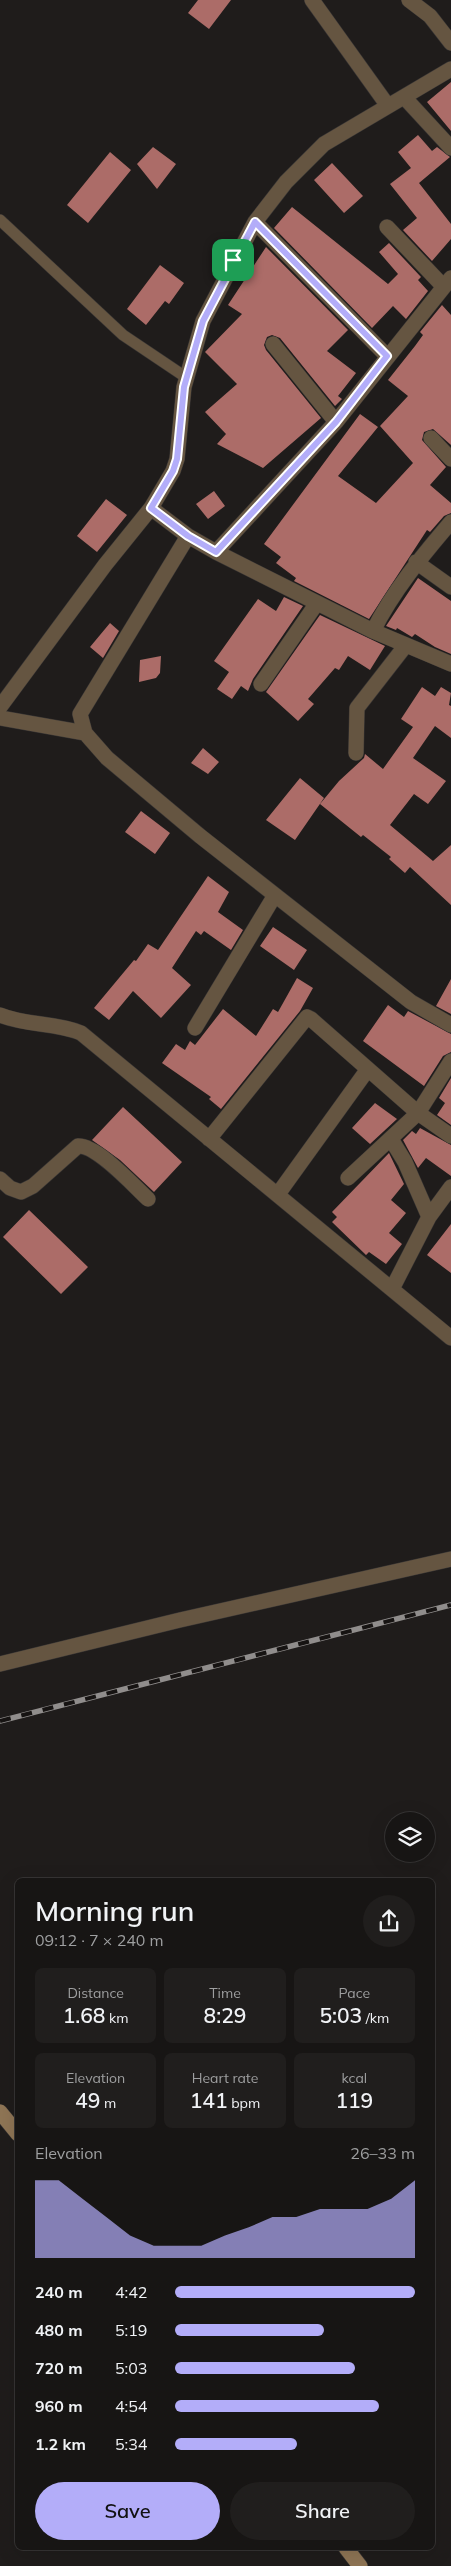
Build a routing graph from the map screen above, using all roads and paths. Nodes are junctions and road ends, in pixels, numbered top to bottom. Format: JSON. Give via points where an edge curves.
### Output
{"nodes":[{"id":1,"x":312,"y":0,"type":"edge"},
{"id":2,"x":409,"y":0,"type":"edge"},
{"id":3,"x":451,"y":43,"type":"edge"},
{"id":4,"x":451,"y":69,"type":"edge"},
{"id":5,"x":404,"y":96,"type":"junction"},
{"id":6,"x":388,"y":106,"type":"junction"},
{"id":7,"x":451,"y":148,"type":"edge"},
{"id":8,"x":0,"y":220,"type":"edge"},
{"id":9,"x":255,"y":222,"type":"junction"},
{"id":10,"x":387,"y":227,"type":"dead end"},
{"id":11,"x":447,"y":282,"type":"edge"},
{"id":12,"x":273,"y":344,"type":"dead end"},
{"id":13,"x":387,"y":356,"type":"junction"},
{"id":14,"x":187,"y":378,"type":"junction"},
{"id":15,"x":336,"y":422,"type":"junction"},
{"id":16,"x":431,"y":438,"type":"dead end"},
{"id":17,"x":451,"y":459,"type":"edge"},
{"id":18,"x":151,"y":508,"type":"junction"},
{"id":19,"x":451,"y":522,"type":"edge"},
{"id":20,"x":188,"y":536,"type":"junction"},
{"id":21,"x":216,"y":552,"type":"junction"},
{"id":22,"x":416,"y":562,"type":"junction"},
{"id":23,"x":451,"y":586,"type":"edge"},
{"id":24,"x":317,"y":603,"type":"junction"},
{"id":25,"x":373,"y":631,"type":"junction"},
{"id":26,"x":406,"y":645,"type":"junction"},
{"id":27,"x":451,"y":664,"type":"edge"},
{"id":28,"x":261,"y":684,"type":"dead end"},
{"id":29,"x":0,"y":707,"type":"edge"},
{"id":30,"x":0,"y":718,"type":"edge"},
{"id":31,"x":85,"y":733,"type":"junction"},
{"id":32,"x":356,"y":753,"type":"dead end"},
{"id":33,"x":275,"y":895,"type":"junction"},
{"id":34,"x":0,"y":1014,"type":"edge"},
{"id":35,"x":451,"y":1024,"type":"edge"},
{"id":36,"x":195,"y":1028,"type":"dead end"},
{"id":37,"x":451,"y":1061,"type":"edge"},
{"id":38,"x":368,"y":1068,"type":"junction"},
{"id":39,"x":418,"y":1113,"type":"junction"},
{"id":40,"x":451,"y":1136,"type":"edge"},
{"id":41,"x":209,"y":1139,"type":"junction"},
{"id":42,"x":391,"y":1139,"type":"junction"},
{"id":43,"x":348,"y":1178,"type":"dead end"},
{"id":44,"x":0,"y":1179,"type":"edge"},
{"id":45,"x":451,"y":1187,"type":"edge"},
{"id":46,"x":278,"y":1194,"type":"junction"},
{"id":47,"x":148,"y":1199,"type":"dead end"},
{"id":48,"x":429,"y":1217,"type":"junction"},
{"id":49,"x":392,"y":1289,"type":"junction"},
{"id":50,"x":451,"y":1338,"type":"edge"},
{"id":51,"x":451,"y":1559,"type":"edge"},
{"id":52,"x":0,"y":1664,"type":"edge"},
{"id":53,"x":0,"y":2112,"type":"edge"},
{"id":54,"x":15,"y":2130,"type":"edge"},
{"id":55,"x":348,"y":2550,"type":"edge"},
{"id":56,"x":360,"y":2566,"type":"edge"}],
"edges":[{"from":1,"to":6,"type":"street"},
{"from":2,"to":3,"type":"street","via":[[430,16]]},
{"from":4,"to":5,"type":"street"},
{"from":5,"to":6,"type":"street"},
{"from":5,"to":7,"type":"street"},
{"from":6,"to":9,"type":"street","via":[[324,144],[286,182]]},
{"from":8,"to":14,"type":"lane","via":[[123,335]]},
{"from":9,"to":13,"type":"street"},
{"from":9,"to":14,"type":"street","via":[[203,321]]},
{"from":10,"to":11,"type":"street"},
{"from":11,"to":13,"type":"street"},
{"from":12,"to":15,"type":"street"},
{"from":13,"to":15,"type":"street"},
{"from":14,"to":18,"type":"street","via":[[177,459]]},
{"from":15,"to":21,"type":"street"},
{"from":16,"to":17,"type":"street"},
{"from":18,"to":20,"type":"street"},
{"from":18,"to":29,"type":"street"},
{"from":19,"to":22,"type":"street"},
{"from":20,"to":21,"type":"street"},
{"from":20,"to":31,"type":"street","via":[[80,714]]},
{"from":21,"to":24,"type":"street"},
{"from":22,"to":23,"type":"street"},
{"from":22,"to":25,"type":"street"},
{"from":24,"to":25,"type":"street"},
{"from":24,"to":28,"type":"street"},
{"from":25,"to":26,"type":"street"},
{"from":26,"to":27,"type":"street"},
{"from":26,"to":32,"type":"street","via":[[356,708]]},
{"from":30,"to":31,"type":"street"},
{"from":31,"to":33,"type":"street","via":[[106,758]]},
{"from":33,"to":35,"type":"street","via":[[412,1002]]},
{"from":33,"to":36,"type":"street"},
{"from":34,"to":41,"type":"street","via":[[13,1020],[65,1026],[81,1033]]},
{"from":37,"to":39,"type":"street"},
{"from":38,"to":39,"type":"street"},
{"from":38,"to":41,"type":"street","via":[[307,1017]]},
{"from":38,"to":46,"type":"street"},
{"from":39,"to":40,"type":"street"},
{"from":39,"to":42,"type":"street"},
{"from":41,"to":46,"type":"street"},
{"from":42,"to":43,"type":"street"},
{"from":42,"to":48,"type":"street","via":[[405,1162]]},
{"from":44,"to":47,"type":"street","via":[[21,1192],[33,1186],[78,1146],[85,1145]]},
{"from":45,"to":48,"type":"street"},
{"from":46,"to":49,"type":"street"},
{"from":48,"to":49,"type":"street"},
{"from":49,"to":50,"type":"street"},
{"from":51,"to":52,"type":"street"},
{"from":53,"to":54,"type":"street"},
{"from":55,"to":56,"type":"street"}]}
